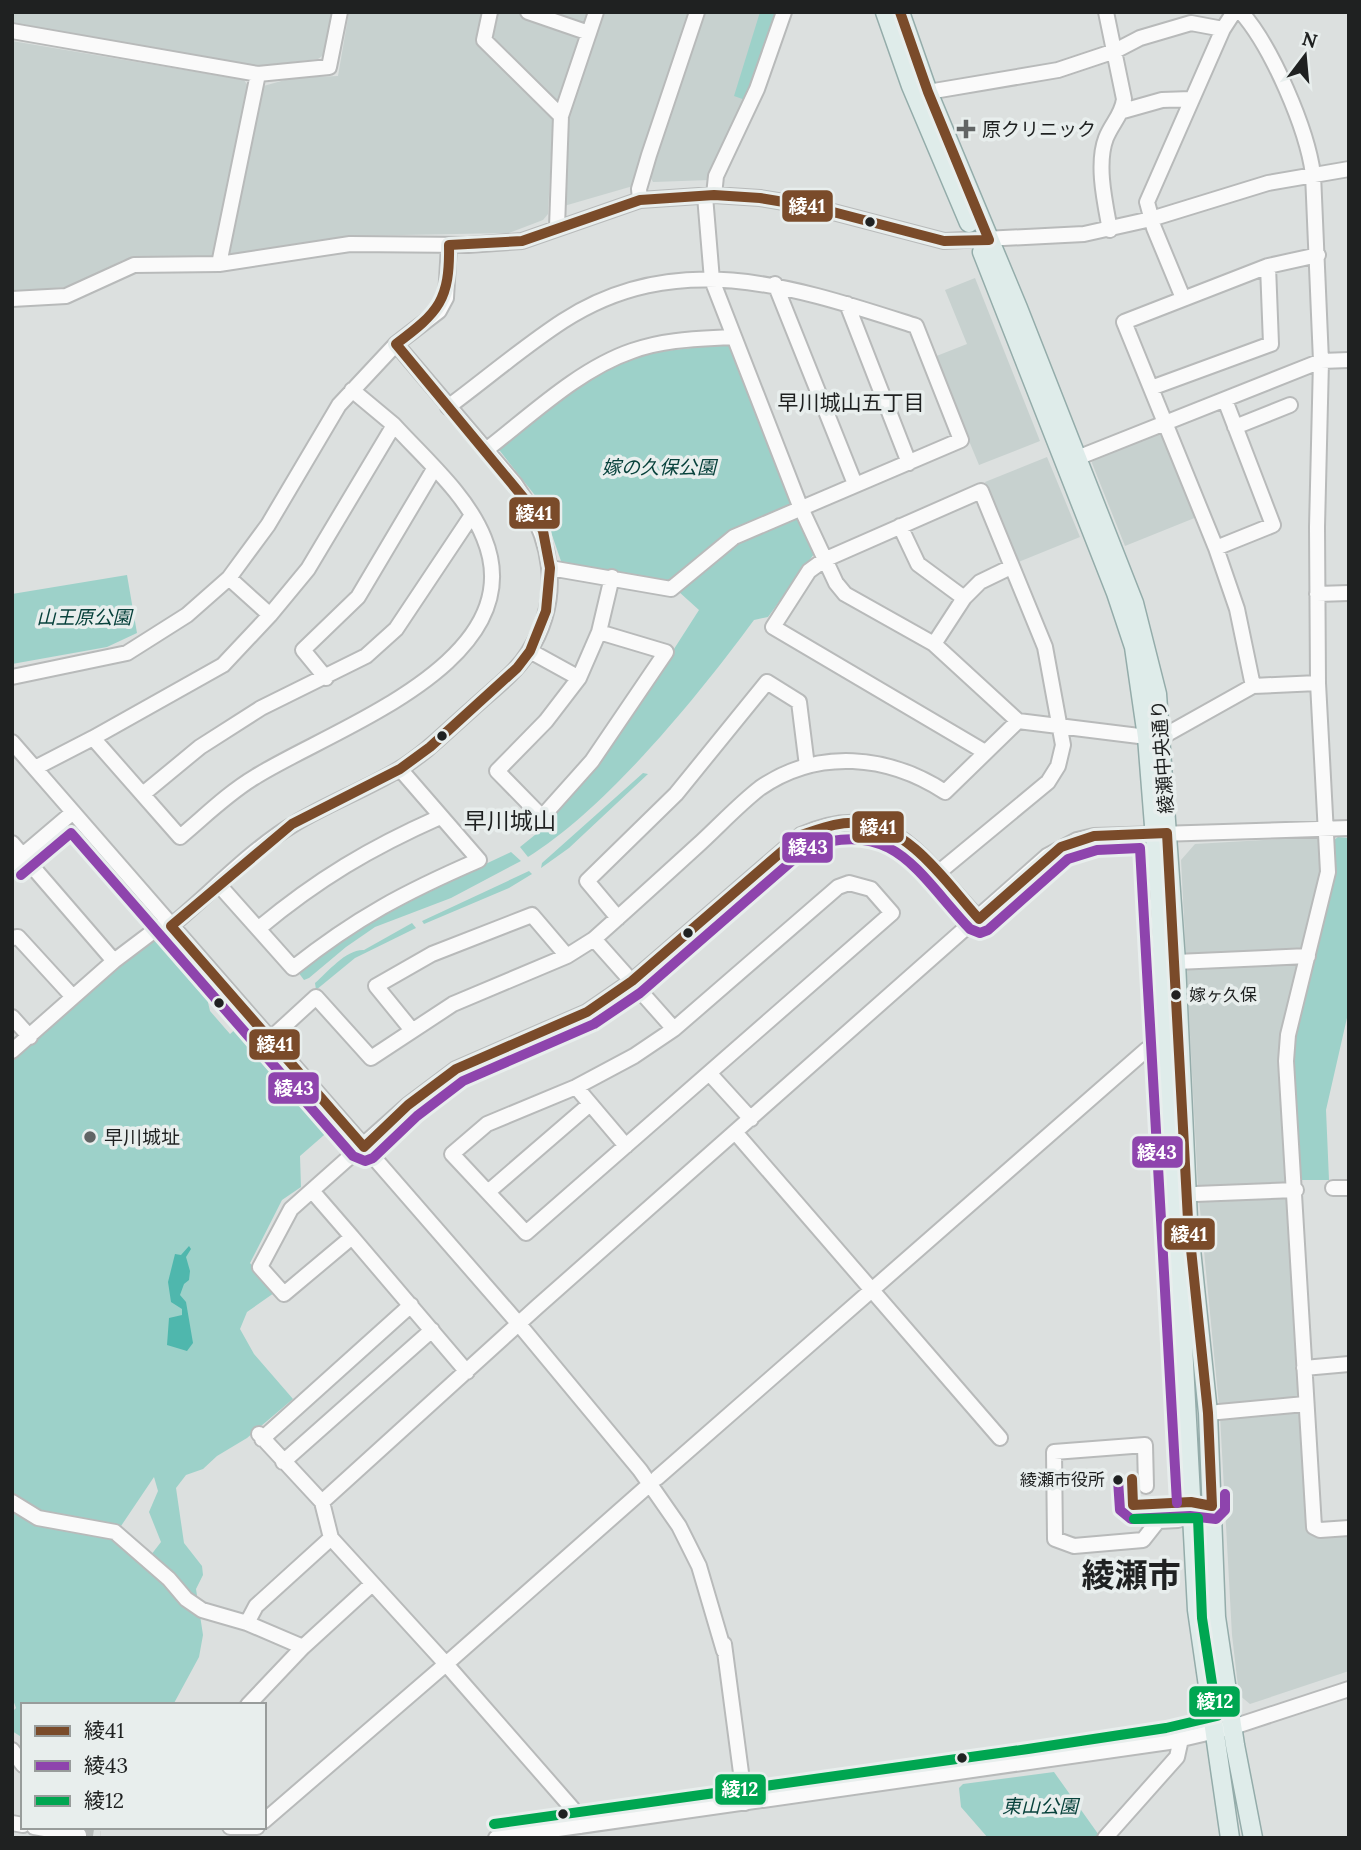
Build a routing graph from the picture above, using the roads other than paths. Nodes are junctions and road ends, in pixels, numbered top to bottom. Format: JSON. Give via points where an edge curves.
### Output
{"nodes":[{"id":1,"x":340,"y":12,"type":"edge"},
{"id":2,"x":490,"y":12,"type":"edge"},
{"id":3,"x":528,"y":12,"type":"edge"},
{"id":4,"x":596,"y":12,"type":"edge"},
{"id":5,"x":696,"y":12,"type":"edge"},
{"id":6,"x":784,"y":12,"type":"edge"},
{"id":7,"x":885,"y":12,"type":"edge"},
{"id":8,"x":900,"y":12,"type":"edge"},
{"id":9,"x":1106,"y":12,"type":"edge"},
{"id":10,"x":1234,"y":12,"type":"edge"},
{"id":11,"x":1241,"y":12,"type":"edge"},
{"id":12,"x":1223,"y":29,"type":"junction"},
{"id":13,"x":12,"y":31,"type":"edge"},
{"id":14,"x":589,"y":33,"type":"junction"},
{"id":15,"x":1115,"y":51,"type":"junction"},
{"id":16,"x":258,"y":74,"type":"junction"},
{"id":17,"x":928,"y":92,"type":"junction"},
{"id":18,"x":1191,"y":99,"type":"junction"},
{"id":19,"x":1123,"y":111,"type":"junction"},
{"id":20,"x":561,"y":117,"type":"junction"},
{"id":21,"x":1349,"y":169,"type":"edge"},
{"id":22,"x":1313,"y":174,"type":"junction"},
{"id":23,"x":709,"y":196,"type":"junction"},
{"id":24,"x":640,"y":200,"type":"junction"},
{"id":25,"x":1151,"y":219,"type":"junction"},
{"id":26,"x":557,"y":227,"type":"junction"},
{"id":27,"x":1110,"y":230,"type":"junction"},
{"id":28,"x":983,"y":241,"type":"junction"},
{"id":29,"x":449,"y":246,"type":"junction"},
{"id":30,"x":1318,"y":255,"type":"junction"},
{"id":31,"x":219,"y":264,"type":"junction"},
{"id":32,"x":1268,"y":266,"type":"junction"},
{"id":33,"x":712,"y":280,"type":"junction"},
{"id":34,"x":775,"y":284,"type":"junction"},
{"id":35,"x":1183,"y":298,"type":"junction"},
{"id":36,"x":12,"y":299,"type":"edge"},
{"id":37,"x":847,"y":304,"type":"junction"},
{"id":38,"x":733,"y":337,"type":"junction"},
{"id":39,"x":396,"y":344,"type":"junction"},
{"id":40,"x":1349,"y":360,"type":"edge"},
{"id":41,"x":1321,"y":361,"type":"junction"},
{"id":42,"x":352,"y":390,"type":"junction"},
{"id":43,"x":1152,"y":391,"type":"junction"},
{"id":44,"x":1225,"y":400,"type":"junction"},
{"id":45,"x":1290,"y":405,"type":"dead end"},
{"id":46,"x":448,"y":407,"type":"junction"},
{"id":47,"x":1165,"y":420,"type":"junction"},
{"id":48,"x":394,"y":425,"type":"junction"},
{"id":49,"x":1235,"y":427,"type":"junction"},
{"id":50,"x":1066,"y":445,"type":"junction"},
{"id":51,"x":486,"y":450,"type":"junction"},
{"id":52,"x":909,"y":463,"type":"junction"},
{"id":53,"x":434,"y":469,"type":"junction"},
{"id":54,"x":855,"y":484,"type":"junction"},
{"id":55,"x":800,"y":506,"type":"junction"},
{"id":56,"x":472,"y":515,"type":"junction"},
{"id":57,"x":900,"y":526,"type":"junction"},
{"id":58,"x":1216,"y":548,"type":"junction"},
{"id":59,"x":824,"y":560,"type":"junction"},
{"id":60,"x":1011,"y":567,"type":"junction"},
{"id":61,"x":550,"y":568,"type":"junction"},
{"id":62,"x":612,"y":578,"type":"junction"},
{"id":63,"x":229,"y":579,"type":"junction"},
{"id":64,"x":1349,"y":593,"type":"edge"},
{"id":65,"x":1317,"y":594,"type":"junction"},
{"id":66,"x":964,"y":598,"type":"junction"},
{"id":67,"x":270,"y":615,"type":"junction"},
{"id":68,"x":599,"y":632,"type":"junction"},
{"id":69,"x":934,"y":644,"type":"junction"},
{"id":70,"x":530,"y":651,"type":"junction"},
{"id":71,"x":12,"y":677,"type":"edge"},
{"id":72,"x":326,"y":678,"type":"junction"},
{"id":73,"x":579,"y":678,"type":"junction"},
{"id":74,"x":1318,"y":683,"type":"junction"},
{"id":75,"x":1253,"y":686,"type":"junction"},
{"id":76,"x":1018,"y":721,"type":"junction"},
{"id":77,"x":1061,"y":728,"type":"junction"},
{"id":78,"x":1155,"y":737,"type":"junction"},
{"id":79,"x":93,"y":738,"type":"junction"},
{"id":80,"x":12,"y":742,"type":"edge"},
{"id":81,"x":985,"y":752,"type":"junction"},
{"id":82,"x":807,"y":766,"type":"junction"},
{"id":83,"x":35,"y":768,"type":"junction"},
{"id":84,"x":400,"y":769,"type":"junction"},
{"id":85,"x":143,"y":794,"type":"junction"},
{"id":86,"x":72,"y":813,"type":"junction"},
{"id":87,"x":440,"y":817,"type":"junction"},
{"id":88,"x":1328,"y":828,"type":"junction"},
{"id":89,"x":1349,"y":828,"type":"edge"},
{"id":90,"x":1160,"y":833,"type":"junction"},
{"id":91,"x":12,"y":843,"type":"edge"},
{"id":92,"x":18,"y":860,"type":"edge"},
{"id":93,"x":938,"y":873,"type":"junction"},
{"id":94,"x":219,"y":886,"type":"junction"},
{"id":95,"x":618,"y":918,"type":"junction"},
{"id":96,"x":979,"y":919,"type":"junction"},
{"id":97,"x":165,"y":927,"type":"junction"},
{"id":98,"x":259,"y":928,"type":"junction"},
{"id":99,"x":12,"y":938,"type":"edge"},
{"id":100,"x":594,"y":939,"type":"junction"},
{"id":101,"x":567,"y":956,"type":"junction"},
{"id":102,"x":1308,"y":956,"type":"junction"},
{"id":103,"x":114,"y":961,"type":"junction"},
{"id":104,"x":1176,"y":962,"type":"junction"},
{"id":105,"x":632,"y":981,"type":"junction"},
{"id":106,"x":74,"y":997,"type":"junction"},
{"id":107,"x":12,"y":1017,"type":"edge"},
{"id":108,"x":411,"y":1029,"type":"junction"},
{"id":109,"x":674,"y":1030,"type":"junction"},
{"id":110,"x":30,"y":1037,"type":"junction"},
{"id":111,"x":269,"y":1040,"type":"junction"},
{"id":112,"x":1166,"y":1041,"type":"junction"},
{"id":113,"x":12,"y":1051,"type":"edge"},
{"id":114,"x":710,"y":1074,"type":"junction"},
{"id":115,"x":576,"y":1087,"type":"junction"},
{"id":116,"x":590,"y":1104,"type":"junction"},
{"id":117,"x":751,"y":1119,"type":"junction"},
{"id":118,"x":735,"y":1132,"type":"junction"},
{"id":119,"x":626,"y":1146,"type":"junction"},
{"id":120,"x":364,"y":1147,"type":"junction"},
{"id":121,"x":1334,"y":1188,"type":"dead end"},
{"id":122,"x":1349,"y":1188,"type":"edge"},
{"id":123,"x":1296,"y":1190,"type":"junction"},
{"id":124,"x":313,"y":1192,"type":"junction"},
{"id":125,"x":488,"y":1192,"type":"junction"},
{"id":126,"x":1195,"y":1194,"type":"dead end"},
{"id":127,"x":352,"y":1237,"type":"junction"},
{"id":128,"x":872,"y":1291,"type":"junction"},
{"id":129,"x":411,"y":1305,"type":"junction"},
{"id":130,"x":518,"y":1324,"type":"junction"},
{"id":131,"x":432,"y":1330,"type":"junction"},
{"id":132,"x":1349,"y":1364,"type":"edge"},
{"id":133,"x":1304,"y":1368,"type":"junction"},
{"id":134,"x":467,"y":1372,"type":"junction"},
{"id":135,"x":1305,"y":1404,"type":"junction"},
{"id":136,"x":1208,"y":1413,"type":"junction"},
{"id":137,"x":1000,"y":1438,"type":"dead end"},
{"id":138,"x":283,"y":1462,"type":"junction"},
{"id":139,"x":653,"y":1481,"type":"junction"},
{"id":140,"x":1146,"y":1486,"type":"dead end"},
{"id":141,"x":12,"y":1502,"type":"edge"},
{"id":142,"x":322,"y":1502,"type":"junction"},
{"id":143,"x":1178,"y":1520,"type":"dead end"},
{"id":144,"x":1349,"y":1528,"type":"edge"},
{"id":145,"x":331,"y":1538,"type":"junction"},
{"id":146,"x":372,"y":1584,"type":"junction"},
{"id":147,"x":247,"y":1623,"type":"junction"},
{"id":148,"x":303,"y":1647,"type":"junction"},
{"id":149,"x":446,"y":1664,"type":"junction"},
{"id":150,"x":1349,"y":1689,"type":"edge"},
{"id":151,"x":250,"y":1703,"type":"edge"},
{"id":152,"x":1233,"y":1727,"type":"junction"},
{"id":153,"x":1213,"y":1732,"type":"junction"},
{"id":154,"x":1175,"y":1740,"type":"junction"},
{"id":155,"x":18,"y":1758,"type":"edge"},
{"id":156,"x":12,"y":1773,"type":"edge"},
{"id":157,"x":745,"y":1804,"type":"junction"},
{"id":158,"x":266,"y":1819,"type":"edge"},
{"id":159,"x":580,"y":1826,"type":"junction"},
{"id":160,"x":58,"y":1829,"type":"edge"},
{"id":161,"x":37,"y":1831,"type":"edge"},
{"id":162,"x":79,"y":1835,"type":"dead end"},
{"id":163,"x":496,"y":1838,"type":"edge"},
{"id":164,"x":1105,"y":1838,"type":"edge"},
{"id":165,"x":1230,"y":1838,"type":"edge"},
{"id":166,"x":1253,"y":1838,"type":"edge"}],
"edges":[{"from":1,"to":16,"type":"street","via":[[330,67]]},
{"from":2,"to":20,"type":"street","via":[[484,40]]},
{"from":3,"to":14,"type":"street"},
{"from":4,"to":14,"type":"street"},
{"from":5,"to":24,"type":"street","via":[[649,155]]},
{"from":6,"to":23,"type":"street","via":[[757,89]]},
{"from":7,"to":28,"type":"main road","name":"綾瀬中央通り","via":[[911,86]]},
{"from":8,"to":17,"type":"main road","name":"綾瀬中央通り"},
{"from":9,"to":15,"type":"street"},
{"from":10,"to":12,"type":"street"},
{"from":11,"to":22,"type":"street","via":[[1275,66],[1309,146]]},
{"from":12,"to":15,"type":"street","via":[[1191,23],[1140,38]]},
{"from":12,"to":18,"type":"street"},
{"from":13,"to":16,"type":"street"},
{"from":14,"to":20,"type":"street"},
{"from":15,"to":17,"type":"street","via":[[1058,71]]},
{"from":15,"to":19,"type":"street","via":[[1124,87]]},
{"from":16,"to":31,"type":"street"},
{"from":17,"to":28,"type":"main road","name":"綾瀬中央通り"},
{"from":18,"to":19,"type":"street","via":[[1162,100]]},
{"from":18,"to":25,"type":"street","via":[[1147,202]]},
{"from":19,"to":27,"type":"street","via":[[1105,139],[1103,153]]},
{"from":20,"to":26,"type":"street"},
{"from":21,"to":22,"type":"street"},
{"from":22,"to":25,"type":"street","via":[[1223,195]]},
{"from":22,"to":30,"type":"street"},
{"from":23,"to":24,"type":"street"},
{"from":23,"to":28,"type":"street","via":[[814,207],[944,241]]},
{"from":23,"to":33,"type":"street"},
{"from":24,"to":26,"type":"street"},
{"from":25,"to":27,"type":"street"},
{"from":25,"to":35,"type":"street"},
{"from":26,"to":29,"type":"street","via":[[522,241]]},
{"from":27,"to":28,"type":"street"},
{"from":28,"to":50,"type":"main road","name":"綾瀬中央通り"},
{"from":29,"to":31,"type":"street","via":[[350,244]]},
{"from":29,"to":39,"type":"street","via":[[446,298],[439,311]]},
{"from":30,"to":32,"type":"street"},
{"from":30,"to":41,"type":"street"},
{"from":31,"to":36,"type":"street","via":[[134,265],[66,296]]},
{"from":32,"to":35,"type":"street"},
{"from":32,"to":43,"type":"street","via":[[1271,344]]},
{"from":33,"to":34,"type":"street"},
{"from":33,"to":38,"type":"street"},
{"from":33,"to":46,"type":"street","via":[[659,282],[594,305],[564,320]]},
{"from":34,"to":37,"type":"street"},
{"from":34,"to":54,"type":"street"},
{"from":35,"to":43,"type":"street","via":[[1124,322]]},
{"from":37,"to":52,"type":"street"},
{"from":37,"to":52,"type":"street","via":[[916,326],[961,440]]},
{"from":38,"to":51,"type":"street","via":[[678,340],[631,351],[587,374]]},
{"from":38,"to":55,"type":"street"},
{"from":39,"to":42,"type":"street"},
{"from":39,"to":46,"type":"street"},
{"from":40,"to":41,"type":"street"},
{"from":41,"to":44,"type":"street"},
{"from":41,"to":65,"type":"street"},
{"from":42,"to":48,"type":"street"},
{"from":42,"to":63,"type":"street"},
{"from":43,"to":47,"type":"street"},
{"from":44,"to":47,"type":"street"},
{"from":44,"to":49,"type":"street"},
{"from":45,"to":49,"type":"street"},
{"from":46,"to":51,"type":"street"},
{"from":47,"to":50,"type":"street"},
{"from":47,"to":58,"type":"street"},
{"from":48,"to":53,"type":"street"},
{"from":48,"to":67,"type":"street","via":[[308,569]]},
{"from":49,"to":58,"type":"street","via":[[1273,525]]},
{"from":50,"to":78,"type":"main road","name":"綾瀬中央通り","via":[[1134,603],[1157,694]]},
{"from":51,"to":61,"type":"street","via":[[532,508]]},
{"from":52,"to":54,"type":"street"},
{"from":53,"to":56,"type":"street"},
{"from":53,"to":72,"type":"street","via":[[358,597],[303,650]]},
{"from":54,"to":55,"type":"street"},
{"from":55,"to":59,"type":"street"},
{"from":55,"to":62,"type":"street","via":[[734,537],[671,589]]},
{"from":56,"to":72,"type":"street","via":[[396,629],[366,656]]},
{"from":56,"to":85,"type":"street","via":[[485,539],[490,563],[483,615],[465,645],[418,685],[364,722],[253,778],[180,837]]},
{"from":57,"to":59,"type":"street"},
{"from":57,"to":60,"type":"street","via":[[981,491]]},
{"from":57,"to":66,"type":"street","via":[[918,564]]},
{"from":58,"to":75,"type":"street","via":[[1237,609]]},
{"from":59,"to":69,"type":"street","via":[[845,594]]},
{"from":59,"to":81,"type":"street","via":[[809,571],[773,627]]},
{"from":60,"to":66,"type":"street","via":[[980,582]]},
{"from":60,"to":77,"type":"street","via":[[1045,647]]},
{"from":61,"to":62,"type":"street"},
{"from":61,"to":70,"type":"street","via":[[546,611]]},
{"from":62,"to":68,"type":"street"},
{"from":63,"to":67,"type":"street"},
{"from":63,"to":71,"type":"street","via":[[187,615],[127,653]]},
{"from":64,"to":65,"type":"street"},
{"from":65,"to":74,"type":"street"},
{"from":66,"to":69,"type":"street"},
{"from":67,"to":79,"type":"street","via":[[223,665]]},
{"from":68,"to":73,"type":"street"},
{"from":68,"to":73,"type":"street","via":[[666,652],[592,761],[542,817],[497,771],[546,721]]},
{"from":69,"to":76,"type":"street"},
{"from":70,"to":73,"type":"street"},
{"from":70,"to":84,"type":"street","via":[[430,747]]},
{"from":72,"to":85,"type":"street","via":[[251,715],[200,747]]},
{"from":74,"to":75,"type":"street"},
{"from":74,"to":88,"type":"street"},
{"from":75,"to":78,"type":"street"},
{"from":76,"to":77,"type":"street"},
{"from":76,"to":81,"type":"street"},
{"from":77,"to":78,"type":"street"},
{"from":77,"to":93,"type":"street","via":[[1058,766],[1048,782]]},
{"from":78,"to":90,"type":"main road","name":"綾瀬中央通り"},
{"from":79,"to":83,"type":"street"},
{"from":79,"to":85,"type":"street"},
{"from":80,"to":83,"type":"street"},
{"from":81,"to":82,"type":"street","via":[[945,792],[922,777],[860,760]]},
{"from":82,"to":95,"type":"street","via":[[760,789]]},
{"from":82,"to":95,"type":"street","via":[[799,702],[766,682],[676,794],[587,881]]},
{"from":83,"to":86,"type":"street"},
{"from":84,"to":87,"type":"street"},
{"from":84,"to":94,"type":"street","via":[[292,824]]},
{"from":86,"to":92,"type":"street"},
{"from":86,"to":97,"type":"street"},
{"from":87,"to":98,"type":"street","via":[[346,864]]},
{"from":87,"to":98,"type":"street","via":[[479,860],[363,916],[293,968]]},
{"from":88,"to":89,"type":"street"},
{"from":88,"to":90,"type":"street"},
{"from":88,"to":102,"type":"street","via":[[1328,872]]},
{"from":90,"to":96,"type":"street","via":[[1094,836],[1061,847]]},
{"from":90,"to":104,"type":"main road","name":"綾瀬中央通り"},
{"from":90,"to":112,"type":"main road","name":"綾瀬中央通り"},
{"from":91,"to":92,"type":"street"},
{"from":92,"to":103,"type":"street"},
{"from":93,"to":96,"type":"street"},
{"from":93,"to":105,"type":"street","via":[[915,848],[886,828],[853,822],[819,827],[801,835]]},
{"from":94,"to":97,"type":"street"},
{"from":94,"to":98,"type":"street"},
{"from":95,"to":100,"type":"street"},
{"from":96,"to":117,"type":"street"},
{"from":97,"to":103,"type":"street"},
{"from":97,"to":111,"type":"street"},
{"from":99,"to":106,"type":"street","via":[[18,937]]},
{"from":100,"to":101,"type":"street"},
{"from":100,"to":105,"type":"street"},
{"from":101,"to":108,"type":"street","via":[[453,1004]]},
{"from":101,"to":108,"type":"street","via":[[532,915],[432,954],[376,986]]},
{"from":102,"to":104,"type":"street"},
{"from":102,"to":123,"type":"street","via":[[1286,1048]]},
{"from":103,"to":106,"type":"street"},
{"from":104,"to":136,"type":"main road","name":"綾瀬中央通り","via":[[1188,1220]]},
{"from":105,"to":109,"type":"street"},
{"from":105,"to":120,"type":"street","via":[[587,1012],[456,1069],[408,1105]]},
{"from":106,"to":110,"type":"street"},
{"from":107,"to":110,"type":"street"},
{"from":108,"to":111,"type":"street","via":[[371,1058],[316,998]]},
{"from":109,"to":114,"type":"street","via":[[838,887],[849,883],[871,889],[891,913]]},
{"from":109,"to":115,"type":"street"},
{"from":110,"to":113,"type":"street"},
{"from":111,"to":120,"type":"street"},
{"from":112,"to":128,"type":"street","via":[[1146,1050]]},
{"from":112,"to":153,"type":"main road","name":"綾瀬中央通り","via":[[1197,1611]]},
{"from":114,"to":117,"type":"street"},
{"from":114,"to":119,"type":"street"},
{"from":115,"to":116,"type":"street"},
{"from":115,"to":125,"type":"street","via":[[488,1124],[452,1154]]},
{"from":116,"to":119,"type":"street"},
{"from":116,"to":125,"type":"street"},
{"from":117,"to":118,"type":"street"},
{"from":118,"to":128,"type":"street"},
{"from":118,"to":130,"type":"street"},
{"from":119,"to":125,"type":"street","via":[[526,1233]]},
{"from":120,"to":124,"type":"street"},
{"from":120,"to":130,"type":"street"},
{"from":121,"to":122,"type":"street"},
{"from":123,"to":126,"type":"street"},
{"from":123,"to":133,"type":"street"},
{"from":124,"to":127,"type":"street"},
{"from":124,"to":127,"type":"street","via":[[290,1209],[260,1267],[284,1294]]},
{"from":127,"to":129,"type":"street"},
{"from":128,"to":137,"type":"street"},
{"from":128,"to":139,"type":"street"},
{"from":129,"to":131,"type":"street"},
{"from":129,"to":138,"type":"street","via":[[260,1436]]},
{"from":130,"to":134,"type":"street"},
{"from":130,"to":139,"type":"street","via":[[617,1433]]},
{"from":131,"to":134,"type":"street"},
{"from":131,"to":138,"type":"street"},
{"from":132,"to":133,"type":"street"},
{"from":133,"to":135,"type":"street"},
{"from":134,"to":142,"type":"street"},
{"from":135,"to":136,"type":"street"},
{"from":135,"to":144,"type":"street","via":[[1314,1527]]},
{"from":136,"to":152,"type":"main road","name":"綾瀬中央通り","via":[[1214,1595]]},
{"from":138,"to":142,"type":"street"},
{"from":139,"to":149,"type":"street"},
{"from":139,"to":157,"type":"street","via":[[684,1519],[706,1562],[719,1604]]},
{"from":140,"to":143,"type":"street","via":[[1145,1445],[1054,1452],[1055,1539],[1074,1546],[1143,1540],[1158,1521]]},
{"from":141,"to":147,"type":"street","via":[[38,1518],[115,1532],[186,1599],[202,1610]]},
{"from":142,"to":145,"type":"street"},
{"from":145,"to":146,"type":"street"},
{"from":145,"to":147,"type":"street","via":[[256,1606]]},
{"from":146,"to":148,"type":"street"},
{"from":146,"to":149,"type":"street"},
{"from":147,"to":148,"type":"street"},
{"from":148,"to":151,"type":"street"},
{"from":149,"to":158,"type":"street"},
{"from":149,"to":159,"type":"street","via":[[572,1808]]},
{"from":150,"to":152,"type":"street"},
{"from":152,"to":153,"type":"street"},
{"from":152,"to":166,"type":"main road","name":"綾瀬中央通り"},
{"from":153,"to":154,"type":"street"},
{"from":153,"to":165,"type":"main road","name":"綾瀬中央通り"},
{"from":154,"to":157,"type":"street"},
{"from":154,"to":164,"type":"street","via":[[1177,1757]]},
{"from":155,"to":156,"type":"street"},
{"from":157,"to":159,"type":"street"},
{"from":159,"to":163,"type":"street"},
{"from":160,"to":161,"type":"street"},
{"from":160,"to":162,"type":"street"}]}
